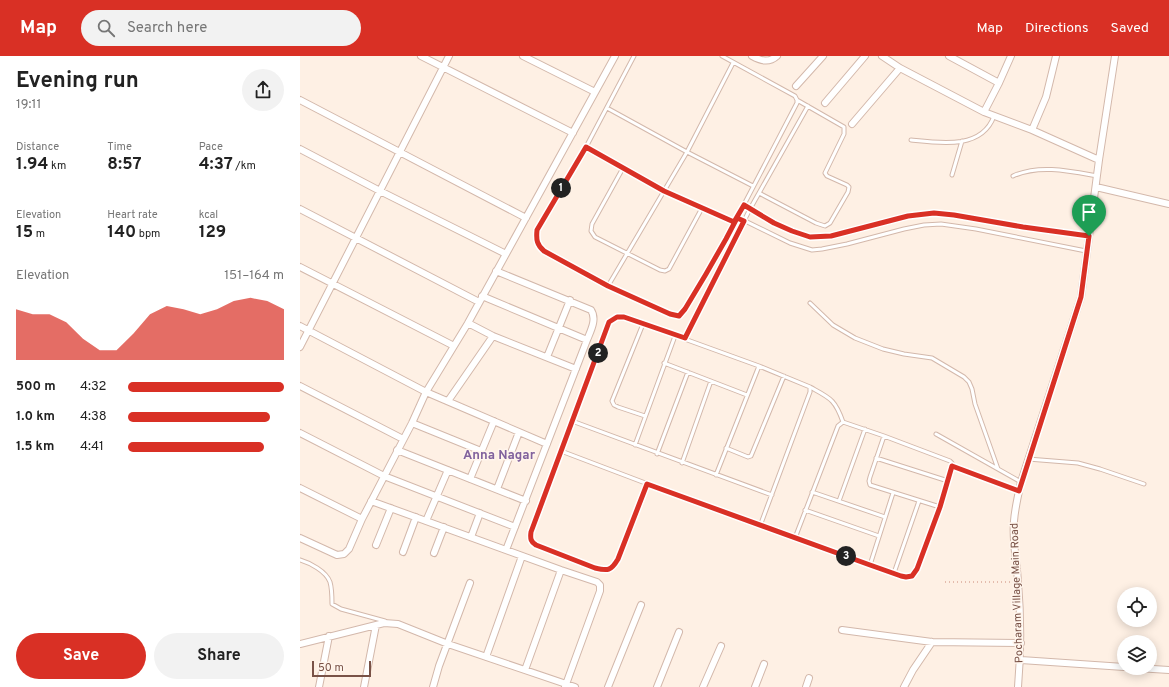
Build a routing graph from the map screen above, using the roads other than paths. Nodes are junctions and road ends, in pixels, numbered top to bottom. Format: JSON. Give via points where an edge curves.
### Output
{"nodes":[{"id":1,"x":421,"y":56,"type":"edge"},
{"id":2,"x":449,"y":56,"type":"edge"},
{"id":3,"x":523,"y":56,"type":"edge"},
{"id":4,"x":615,"y":56,"type":"edge"},
{"id":5,"x":634,"y":56,"type":"edge"},
{"id":6,"x":722,"y":56,"type":"edge"},
{"id":7,"x":752,"y":56,"type":"edge"},
{"id":8,"x":777,"y":56,"type":"edge"},
{"id":9,"x":823,"y":56,"type":"edge"},
{"id":10,"x":865,"y":56,"type":"edge"},
{"id":11,"x":882,"y":56,"type":"edge"},
{"id":12,"x":949,"y":56,"type":"edge"},
{"id":13,"x":1056,"y":56,"type":"edge"},
{"id":14,"x":1115,"y":56,"type":"edge"},
{"id":15,"x":1009,"y":57,"type":"edge"},
{"id":16,"x":733,"y":63,"type":"junction"},
{"id":17,"x":443,"y":67,"type":"junction"},
{"id":18,"x":900,"y":68,"type":"junction"},
{"id":19,"x":999,"y":83,"type":"junction"},
{"id":20,"x":796,"y":86,"type":"dead end"},
{"id":21,"x":595,"y":92,"type":"junction"},
{"id":22,"x":300,"y":100,"type":"edge"},
{"id":23,"x":797,"y":100,"type":"junction"},
{"id":24,"x":825,"y":104,"type":"dead end"},
{"id":25,"x":808,"y":106,"type":"junction"},
{"id":26,"x":607,"y":108,"type":"junction"},
{"id":27,"x":984,"y":112,"type":"junction"},
{"id":28,"x":994,"y":116,"type":"junction"},
{"id":29,"x":852,"y":124,"type":"dead end"},
{"id":30,"x":1032,"y":130,"type":"junction"},
{"id":31,"x":573,"y":133,"type":"junction"},
{"id":32,"x":911,"y":140,"type":"dead end"},
{"id":33,"x":962,"y":141,"type":"junction"},
{"id":34,"x":586,"y":147,"type":"junction"},
{"id":35,"x":300,"y":149,"type":"edge"},
{"id":36,"x":400,"y":152,"type":"junction"},
{"id":37,"x":687,"y":152,"type":"junction"},
{"id":38,"x":1099,"y":160,"type":"junction"},
{"id":39,"x":623,"y":168,"type":"junction"},
{"id":40,"x":952,"y":175,"type":"dead end"},
{"id":41,"x":1013,"y":176,"type":"dead end"},
{"id":42,"x":1097,"y":176,"type":"junction"},
{"id":43,"x":753,"y":186,"type":"junction"},
{"id":44,"x":1096,"y":187,"type":"junction"},
{"id":45,"x":380,"y":191,"type":"junction"},
{"id":46,"x":664,"y":191,"type":"junction"},
{"id":47,"x":759,"y":193,"type":"junction"},
{"id":48,"x":1169,"y":204,"type":"edge"},
{"id":49,"x":744,"y":205,"type":"junction"},
{"id":50,"x":702,"y":208,"type":"junction"},
{"id":51,"x":300,"y":209,"type":"edge"},
{"id":52,"x":750,"y":209,"type":"junction"},
{"id":53,"x":526,"y":218,"type":"junction"},
{"id":54,"x":737,"y":218,"type":"junction"},
{"id":55,"x":744,"y":221,"type":"junction"},
{"id":56,"x":734,"y":222,"type":"junction"},
{"id":57,"x":1089,"y":236,"type":"junction"},
{"id":58,"x":356,"y":239,"type":"junction"},
{"id":59,"x":1086,"y":251,"type":"junction"},
{"id":60,"x":506,"y":254,"type":"junction"},
{"id":61,"x":627,"y":254,"type":"junction"},
{"id":62,"x":300,"y":267,"type":"edge"},
{"id":63,"x":496,"y":271,"type":"junction"},
{"id":64,"x":332,"y":284,"type":"junction"},
{"id":65,"x":608,"y":286,"type":"junction"},
{"id":66,"x":480,"y":299,"type":"junction"},
{"id":67,"x":570,"y":300,"type":"junction"},
{"id":68,"x":810,"y":303,"type":"dead end"},
{"id":69,"x":468,"y":323,"type":"junction"},
{"id":70,"x":643,"y":324,"type":"junction"},
{"id":71,"x":300,"y":326,"type":"edge"},
{"id":72,"x":558,"y":328,"type":"junction"},
{"id":73,"x":308,"y":331,"type":"junction"},
{"id":74,"x":492,"y":336,"type":"junction"},
{"id":75,"x":675,"y":336,"type":"junction"},
{"id":76,"x":685,"y":338,"type":"junction"},
{"id":77,"x":587,"y":340,"type":"junction"},
{"id":78,"x":454,"y":346,"type":"junction"},
{"id":79,"x":300,"y":347,"type":"edge"},
{"id":80,"x":547,"y":357,"type":"junction"},
{"id":81,"x":664,"y":363,"type":"junction"},
{"id":82,"x":759,"y":366,"type":"junction"},
{"id":83,"x":576,"y":369,"type":"junction"},
{"id":84,"x":688,"y":372,"type":"junction"},
{"id":85,"x":784,"y":376,"type":"junction"},
{"id":86,"x":711,"y":381,"type":"junction"},
{"id":87,"x":300,"y":386,"type":"edge"},
{"id":88,"x":810,"y":387,"type":"junction"},
{"id":89,"x":426,"y":392,"type":"junction"},
{"id":90,"x":747,"y":395,"type":"junction"},
{"id":91,"x":448,"y":402,"type":"junction"},
{"id":92,"x":645,"y":416,"type":"junction"},
{"id":93,"x":494,"y":421,"type":"junction"},
{"id":94,"x":572,"y":421,"type":"junction"},
{"id":95,"x":843,"y":422,"type":"junction"},
{"id":96,"x":412,"y":423,"type":"junction"},
{"id":97,"x":864,"y":429,"type":"junction"},
{"id":98,"x":519,"y":432,"type":"junction"},
{"id":99,"x":300,"y":433,"type":"edge"},
{"id":100,"x":936,"y":434,"type":"dead end"},
{"id":101,"x":884,"y":436,"type":"junction"},
{"id":102,"x":403,"y":439,"type":"junction"},
{"id":103,"x":547,"y":444,"type":"junction"},
{"id":104,"x":635,"y":445,"type":"junction"},
{"id":105,"x":726,"y":448,"type":"junction"},
{"id":106,"x":398,"y":450,"type":"junction"},
{"id":107,"x":481,"y":451,"type":"junction"},
{"id":108,"x":561,"y":451,"type":"junction"},
{"id":109,"x":658,"y":454,"type":"junction"},
{"id":110,"x":876,"y":458,"type":"junction"},
{"id":111,"x":1028,"y":458,"type":"junction"},
{"id":112,"x":682,"y":463,"type":"junction"},
{"id":113,"x":952,"y":466,"type":"junction"},
{"id":114,"x":998,"y":469,"type":"junction"},
{"id":115,"x":448,"y":470,"type":"junction"},
{"id":116,"x":384,"y":476,"type":"junction"},
{"id":117,"x":716,"y":476,"type":"junction"},
{"id":118,"x":470,"y":479,"type":"junction"},
{"id":119,"x":948,"y":481,"type":"junction"},
{"id":120,"x":1021,"y":482,"type":"junction"},
{"id":121,"x":647,"y":484,"type":"junction"},
{"id":122,"x":1144,"y":484,"type":"dead end"},
{"id":123,"x":300,"y":488,"type":"edge"},
{"id":124,"x":497,"y":489,"type":"junction"},
{"id":125,"x":1019,"y":491,"type":"junction"},
{"id":126,"x":812,"y":492,"type":"junction"},
{"id":127,"x":893,"y":493,"type":"junction"},
{"id":128,"x":772,"y":495,"type":"junction"},
{"id":129,"x":437,"y":496,"type":"junction"},
{"id":130,"x":526,"y":500,"type":"junction"},
{"id":131,"x":371,"y":501,"type":"junction"},
{"id":132,"x":839,"y":501,"type":"junction"},
{"id":133,"x":919,"y":501,"type":"junction"},
{"id":134,"x":940,"y":507,"type":"junction"},
{"id":135,"x":391,"y":508,"type":"junction"},
{"id":136,"x":805,"y":510,"type":"junction"},
{"id":137,"x":480,"y":513,"type":"junction"},
{"id":138,"x":416,"y":517,"type":"junction"},
{"id":139,"x":885,"y":517,"type":"junction"},
{"id":140,"x":362,"y":519,"type":"junction"},
{"id":141,"x":426,"y":521,"type":"junction"},
{"id":142,"x":760,"y":526,"type":"junction"},
{"id":143,"x":444,"y":527,"type":"junction"},
{"id":144,"x":515,"y":527,"type":"junction"},
{"id":145,"x":879,"y":536,"type":"junction"},
{"id":146,"x":471,"y":537,"type":"junction"},
{"id":147,"x":300,"y":538,"type":"edge"},
{"id":148,"x":795,"y":538,"type":"junction"},
{"id":149,"x":376,"y":545,"type":"dead end"},
{"id":150,"x":506,"y":550,"type":"junction"},
{"id":151,"x":403,"y":552,"type":"dead end"},
{"id":152,"x":434,"y":553,"type":"dead end"},
{"id":153,"x":522,"y":556,"type":"junction"},
{"id":154,"x":300,"y":560,"type":"edge"},
{"id":155,"x":870,"y":565,"type":"junction"},
{"id":156,"x":560,"y":570,"type":"junction"},
{"id":157,"x":894,"y":573,"type":"junction"},
{"id":158,"x":470,"y":583,"type":"dead end"},
{"id":159,"x":641,"y":605,"type":"dead end"},
{"id":160,"x":391,"y":623,"type":"junction"},
{"id":161,"x":376,"y":625,"type":"junction"},
{"id":162,"x":842,"y":630,"type":"dead end"},
{"id":163,"x":679,"y":632,"type":"dead end"},
{"id":164,"x":329,"y":636,"type":"junction"},
{"id":165,"x":932,"y":642,"type":"junction"},
{"id":166,"x":300,"y":644,"type":"edge"},
{"id":167,"x":448,"y":644,"type":"junction"},
{"id":168,"x":1021,"y":644,"type":"junction"},
{"id":169,"x":721,"y":646,"type":"dead end"},
{"id":170,"x":486,"y":657,"type":"junction"},
{"id":171,"x":1021,"y":660,"type":"junction"},
{"id":172,"x":764,"y":664,"type":"dead end"},
{"id":173,"x":1117,"y":667,"type":"edge"},
{"id":174,"x":1157,"y":669,"type":"edge"},
{"id":175,"x":525,"y":670,"type":"junction"},
{"id":176,"x":1169,"y":670,"type":"edge"},
{"id":177,"x":809,"y":678,"type":"dead end"},
{"id":178,"x":565,"y":686,"type":"edge"},
{"id":179,"x":319,"y":687,"type":"edge"},
{"id":180,"x":364,"y":687,"type":"edge"},
{"id":181,"x":433,"y":687,"type":"edge"},
{"id":182,"x":575,"y":687,"type":"edge"},
{"id":183,"x":608,"y":687,"type":"edge"},
{"id":184,"x":657,"y":687,"type":"edge"},
{"id":185,"x":704,"y":687,"type":"edge"},
{"id":186,"x":755,"y":687,"type":"edge"},
{"id":187,"x":806,"y":687,"type":"edge"},
{"id":188,"x":904,"y":687,"type":"edge"},
{"id":189,"x":1018,"y":687,"type":"edge"}],
"edges":[{"from":1,"to":17,"type":"street"},
{"from":2,"to":17,"type":"street"},
{"from":3,"to":21,"type":"street"},
{"from":4,"to":21,"type":"street"},
{"from":5,"to":26,"type":"lane"},
{"from":6,"to":16,"type":"lane"},
{"from":7,"to":8,"type":"street","via":[[764,61]]},
{"from":9,"to":20,"type":"street"},
{"from":10,"to":24,"type":"street"},
{"from":11,"to":18,"type":"street"},
{"from":12,"to":19,"type":"street"},
{"from":13,"to":30,"type":"street","via":[[1046,98]]},
{"from":14,"to":38,"type":"street","name":"Pocharam Village Main Road"},
{"from":15,"to":19,"type":"street"},
{"from":16,"to":23,"type":"lane","via":[[795,96]]},
{"from":16,"to":37,"type":"lane"},
{"from":17,"to":31,"type":"street"},
{"from":17,"to":36,"type":"street"},
{"from":18,"to":27,"type":"street"},
{"from":18,"to":29,"type":"street"},
{"from":19,"to":27,"type":"street"},
{"from":21,"to":31,"type":"street"},
{"from":22,"to":36,"type":"street"},
{"from":23,"to":25,"type":"lane"},
{"from":23,"to":43,"type":"lane"},
{"from":25,"to":47,"type":"lane"},
{"from":25,"to":47,"type":"lane","via":[[844,127],[844,134],[825,173],[847,185],[848,192],[830,223],[825,226]]},
{"from":26,"to":34,"type":"lane"},
{"from":26,"to":37,"type":"lane"},
{"from":27,"to":28,"type":"street"},
{"from":28,"to":30,"type":"street"},
{"from":28,"to":33,"type":"lane","via":[[988,128],[973,138]]},
{"from":30,"to":38,"type":"street"},
{"from":31,"to":53,"type":"street"},
{"from":32,"to":33,"type":"lane","via":[[953,143]]},
{"from":33,"to":40,"type":"lane"},
{"from":34,"to":39,"type":"lane"},
{"from":34,"to":65,"type":"lane","via":[[537,230],[536,238],[538,246],[544,251]]},
{"from":35,"to":45,"type":"street"},
{"from":36,"to":45,"type":"street"},
{"from":36,"to":53,"type":"street"},
{"from":37,"to":43,"type":"lane"},
{"from":37,"to":46,"type":"lane"},
{"from":38,"to":42,"type":"street","name":"Pocharam Village Main Road"},
{"from":39,"to":46,"type":"lane"},
{"from":39,"to":61,"type":"lane","via":[[592,224],[591,231],[595,237]]},
{"from":41,"to":42,"type":"lane","via":[[1021,172],[1055,170]]},
{"from":42,"to":44,"type":"street","name":"Pocharam Village Main Road"},
{"from":43,"to":49,"type":"lane"},
{"from":44,"to":48,"type":"street"},
{"from":44,"to":57,"type":"street","name":"Pocharam Village Main Road"},
{"from":45,"to":58,"type":"street"},
{"from":45,"to":60,"type":"street"},
{"from":46,"to":50,"type":"lane"},
{"from":46,"to":61,"type":"lane"},
{"from":47,"to":52,"type":"lane"},
{"from":49,"to":52,"type":"lane"},
{"from":49,"to":54,"type":"lane"},
{"from":50,"to":56,"type":"lane"},
{"from":50,"to":61,"type":"lane","via":[[669,269],[660,270]]},
{"from":51,"to":58,"type":"street"},
{"from":52,"to":55,"type":"lane"},
{"from":52,"to":57,"type":"lane","via":[[774,223],[810,237],[831,236],[908,216],[934,213]]},
{"from":53,"to":60,"type":"street"},
{"from":54,"to":55,"type":"lane"},
{"from":54,"to":56,"type":"lane"},
{"from":55,"to":59,"type":"lane","via":[[790,243],[812,250],[847,244],[910,227],[941,224]]},
{"from":55,"to":76,"type":"lane"},
{"from":56,"to":65,"type":"lane","via":[[679,316]]},
{"from":57,"to":59,"type":"street","name":"Pocharam Village Main Road"},
{"from":58,"to":64,"type":"street"},
{"from":58,"to":66,"type":"street"},
{"from":59,"to":111,"type":"street","name":"Pocharam Village Main Road","via":[[1081,297]]},
{"from":60,"to":63,"type":"street"},
{"from":61,"to":65,"type":"lane"},
{"from":62,"to":64,"type":"street"},
{"from":63,"to":66,"type":"street"},
{"from":63,"to":67,"type":"street"},
{"from":64,"to":73,"type":"street"},
{"from":64,"to":78,"type":"street"},
{"from":66,"to":69,"type":"street"},
{"from":66,"to":72,"type":"street"},
{"from":67,"to":72,"type":"street"},
{"from":67,"to":77,"type":"street","via":[[593,312],[594,320]]},
{"from":68,"to":114,"type":"lane","via":[[833,325],[855,338],[883,349],[932,358],[964,377],[972,389]]},
{"from":69,"to":74,"type":"street"},
{"from":69,"to":78,"type":"street"},
{"from":70,"to":75,"type":"lane"},
{"from":70,"to":92,"type":"lane","via":[[612,401],[618,407]]},
{"from":70,"to":94,"type":"lane","via":[[620,317],[609,322]]},
{"from":71,"to":73,"type":"street"},
{"from":72,"to":77,"type":"street"},
{"from":72,"to":80,"type":"street"},
{"from":73,"to":79,"type":"street"},
{"from":73,"to":89,"type":"street"},
{"from":74,"to":80,"type":"street"},
{"from":74,"to":91,"type":"street"},
{"from":75,"to":76,"type":"lane"},
{"from":75,"to":81,"type":"lane"},
{"from":76,"to":82,"type":"lane"},
{"from":77,"to":83,"type":"street"},
{"from":78,"to":89,"type":"street"},
{"from":80,"to":83,"type":"street"},
{"from":81,"to":84,"type":"lane"},
{"from":81,"to":92,"type":"lane"},
{"from":82,"to":85,"type":"lane"},
{"from":82,"to":90,"type":"lane"},
{"from":83,"to":103,"type":"street"},
{"from":84,"to":86,"type":"lane"},
{"from":84,"to":109,"type":"lane"},
{"from":85,"to":88,"type":"lane"},
{"from":85,"to":105,"type":"lane","via":[[754,453],[748,457]]},
{"from":86,"to":90,"type":"lane"},
{"from":86,"to":112,"type":"lane"},
{"from":87,"to":102,"type":"street"},
{"from":88,"to":95,"type":"lane","via":[[833,401]]},
{"from":88,"to":128,"type":"lane"},
{"from":89,"to":91,"type":"street"},
{"from":89,"to":96,"type":"street"},
{"from":90,"to":105,"type":"lane"},
{"from":91,"to":93,"type":"street"},
{"from":92,"to":104,"type":"lane"},
{"from":93,"to":98,"type":"street"},
{"from":93,"to":107,"type":"street"},
{"from":94,"to":104,"type":"lane"},
{"from":94,"to":108,"type":"lane"},
{"from":95,"to":97,"type":"lane"},
{"from":95,"to":126,"type":"lane","via":[[838,426]]},
{"from":96,"to":102,"type":"street"},
{"from":96,"to":107,"type":"street"},
{"from":97,"to":101,"type":"lane"},
{"from":97,"to":132,"type":"lane"},
{"from":98,"to":103,"type":"street"},
{"from":98,"to":124,"type":"street"},
{"from":99,"to":116,"type":"street"},
{"from":100,"to":114,"type":"lane"},
{"from":101,"to":110,"type":"lane"},
{"from":101,"to":113,"type":"lane","via":[[950,461]]},
{"from":102,"to":106,"type":"street"},
{"from":103,"to":130,"type":"street"},
{"from":104,"to":109,"type":"lane"},
{"from":105,"to":117,"type":"lane"},
{"from":106,"to":115,"type":"street"},
{"from":106,"to":116,"type":"street"},
{"from":107,"to":118,"type":"street"},
{"from":108,"to":121,"type":"lane"},
{"from":108,"to":121,"type":"lane","via":[[531,532],[531,539],[536,545],[595,568],[611,569],[618,559]]},
{"from":109,"to":112,"type":"lane"},
{"from":110,"to":119,"type":"lane"},
{"from":110,"to":127,"type":"lane","via":[[869,483]]},
{"from":111,"to":120,"type":"street","name":"Pocharam Village Main Road"},
{"from":111,"to":122,"type":"lane","via":[[1078,463]]},
{"from":112,"to":117,"type":"lane"},
{"from":113,"to":119,"type":"lane"},
{"from":113,"to":125,"type":"lane"},
{"from":114,"to":120,"type":"lane"},
{"from":115,"to":118,"type":"street"},
{"from":115,"to":129,"type":"street"},
{"from":116,"to":129,"type":"street"},
{"from":116,"to":131,"type":"street"},
{"from":117,"to":128,"type":"lane"},
{"from":118,"to":124,"type":"street"},
{"from":119,"to":134,"type":"lane"},
{"from":120,"to":125,"type":"street","name":"Pocharam Village Main Road"},
{"from":121,"to":142,"type":"lane"},
{"from":123,"to":140,"type":"street"},
{"from":124,"to":130,"type":"street"},
{"from":125,"to":168,"type":"street","name":"Pocharam Village Main Road","via":[[1014,522],[1014,543]]},
{"from":126,"to":132,"type":"lane"},
{"from":126,"to":136,"type":"lane"},
{"from":127,"to":133,"type":"lane"},
{"from":127,"to":139,"type":"lane"},
{"from":128,"to":142,"type":"lane"},
{"from":129,"to":137,"type":"street"},
{"from":129,"to":141,"type":"street"},
{"from":130,"to":144,"type":"street"},
{"from":131,"to":135,"type":"street"},
{"from":131,"to":140,"type":"street"},
{"from":132,"to":139,"type":"lane"},
{"from":133,"to":134,"type":"lane"},
{"from":133,"to":157,"type":"lane"},
{"from":134,"to":157,"type":"lane","via":[[912,576]]},
{"from":135,"to":138,"type":"street"},
{"from":135,"to":149,"type":"street"},
{"from":136,"to":145,"type":"lane"},
{"from":136,"to":148,"type":"lane"},
{"from":137,"to":144,"type":"street"},
{"from":137,"to":146,"type":"street"},
{"from":138,"to":141,"type":"street"},
{"from":138,"to":151,"type":"street"},
{"from":139,"to":145,"type":"lane"},
{"from":140,"to":147,"type":"street","via":[[349,549],[344,554],[338,555]]},
{"from":141,"to":143,"type":"street"},
{"from":142,"to":148,"type":"lane"},
{"from":143,"to":146,"type":"street"},
{"from":143,"to":152,"type":"street"},
{"from":144,"to":150,"type":"street"},
{"from":145,"to":155,"type":"lane"},
{"from":146,"to":150,"type":"street"},
{"from":148,"to":155,"type":"lane"},
{"from":150,"to":153,"type":"street"},
{"from":153,"to":156,"type":"street"},
{"from":153,"to":170,"type":"street"},
{"from":154,"to":160,"type":"lane","via":[[320,570],[329,580],[332,604],[341,609]]},
{"from":155,"to":157,"type":"lane"},
{"from":156,"to":175,"type":"street"},
{"from":156,"to":178,"type":"street","via":[[597,582],[600,587]]},
{"from":158,"to":167,"type":"street"},
{"from":159,"to":183,"type":"street"},
{"from":160,"to":161,"type":"street"},
{"from":160,"to":167,"type":"street"},
{"from":161,"to":164,"type":"street"},
{"from":161,"to":180,"type":"street"},
{"from":162,"to":165,"type":"street"},
{"from":163,"to":184,"type":"street"},
{"from":164,"to":166,"type":"street"},
{"from":164,"to":179,"type":"street"},
{"from":165,"to":168,"type":"street"},
{"from":165,"to":188,"type":"street"},
{"from":167,"to":170,"type":"street"},
{"from":167,"to":181,"type":"street"},
{"from":168,"to":171,"type":"street","name":"Pocharam Village Main Road"},
{"from":169,"to":185,"type":"street"},
{"from":170,"to":175,"type":"street"},
{"from":171,"to":173,"type":"street"},
{"from":171,"to":189,"type":"street","name":"Pocharam Village Main Road"},
{"from":172,"to":186,"type":"street"},
{"from":174,"to":176,"type":"street"},
{"from":175,"to":178,"type":"street"},
{"from":177,"to":187,"type":"street"},
{"from":178,"to":182,"type":"street"}]}
